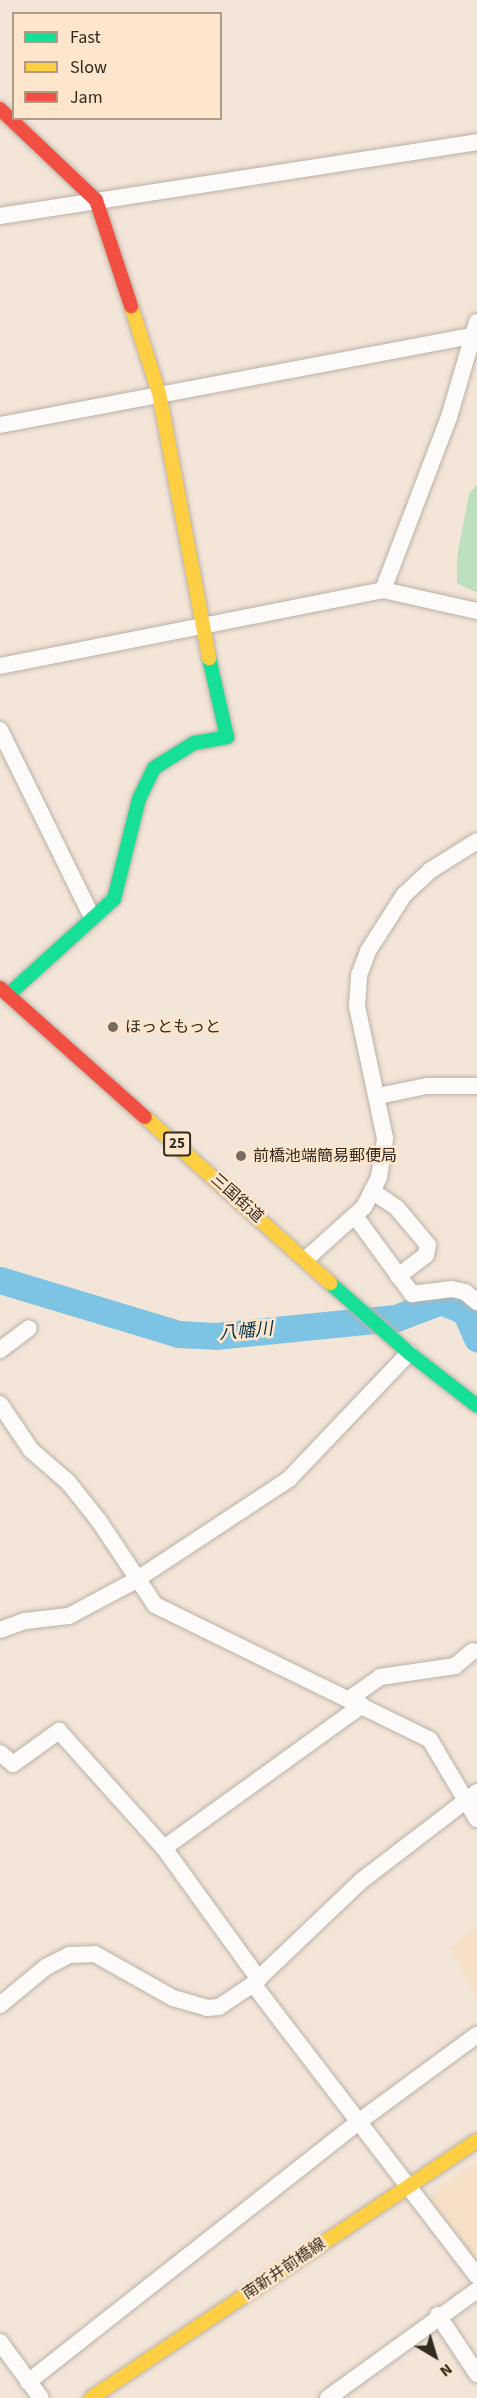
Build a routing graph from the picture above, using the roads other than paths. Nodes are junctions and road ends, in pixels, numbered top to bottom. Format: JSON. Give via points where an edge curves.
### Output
{"nodes":[{"id":1,"x":0,"y":109,"type":"edge"},
{"id":2,"x":477,"y":142,"type":"edge"},
{"id":3,"x":96,"y":200,"type":"junction"},
{"id":4,"x":0,"y":216,"type":"edge"},
{"id":5,"x":474,"y":329,"type":"edge"},
{"id":6,"x":159,"y":393,"type":"junction"},
{"id":7,"x":0,"y":425,"type":"edge"},
{"id":8,"x":383,"y":590,"type":"junction"},
{"id":9,"x":477,"y":612,"type":"edge"},
{"id":10,"x":202,"y":626,"type":"junction"},
{"id":11,"x":0,"y":666,"type":"edge"},
{"id":12,"x":0,"y":730,"type":"edge"},
{"id":13,"x":477,"y":841,"type":"edge"},
{"id":14,"x":92,"y":917,"type":"junction"},
{"id":15,"x":4,"y":991,"type":"edge"},
{"id":16,"x":477,"y":1086,"type":"edge"},
{"id":17,"x":378,"y":1096,"type":"junction"},
{"id":18,"x":372,"y":1191,"type":"junction"},
{"id":19,"x":355,"y":1216,"type":"junction"},
{"id":20,"x":306,"y":1259,"type":"junction"},
{"id":21,"x":398,"y":1276,"type":"junction"},
{"id":22,"x":477,"y":1302,"type":"edge"},
{"id":23,"x":29,"y":1328,"type":"dead end"},
{"id":24,"x":0,"y":1350,"type":"edge"},
{"id":25,"x":409,"y":1353,"type":"junction"},
{"id":26,"x":0,"y":1404,"type":"edge"},
{"id":27,"x":477,"y":1406,"type":"edge"},
{"id":28,"x":136,"y":1580,"type":"junction"},
{"id":29,"x":0,"y":1630,"type":"edge"},
{"id":30,"x":472,"y":1651,"type":"dead end"},
{"id":31,"x":355,"y":1702,"type":"junction"},
{"id":32,"x":0,"y":1753,"type":"edge"},
{"id":33,"x":6,"y":1769,"type":"edge"},
{"id":34,"x":471,"y":1797,"type":"edge"},
{"id":35,"x":477,"y":1819,"type":"edge"},
{"id":36,"x":164,"y":1848,"type":"junction"},
{"id":37,"x":256,"y":1982,"type":"junction"},
{"id":38,"x":0,"y":2005,"type":"edge"},
{"id":39,"x":477,"y":2035,"type":"edge"},
{"id":40,"x":357,"y":2123,"type":"junction"},
{"id":41,"x":477,"y":2141,"type":"edge"},
{"id":42,"x":406,"y":2188,"type":"junction"},
{"id":43,"x":477,"y":2276,"type":"edge"},
{"id":44,"x":477,"y":2290,"type":"edge"},
{"id":45,"x":438,"y":2315,"type":"junction"},
{"id":46,"x":0,"y":2342,"type":"edge"},
{"id":47,"x":477,"y":2374,"type":"edge"},
{"id":48,"x":28,"y":2382,"type":"junction"},
{"id":49,"x":40,"y":2398,"type":"edge"},
{"id":50,"x":92,"y":2398,"type":"edge"},
{"id":51,"x":328,"y":2398,"type":"edge"}],
"edges":[{"from":1,"to":3,"type":"main road"},
{"from":2,"to":3,"type":"street","via":[[168,193]]},
{"from":3,"to":4,"type":"street"},
{"from":3,"to":6,"type":"main road"},
{"from":5,"to":6,"type":"street"},
{"from":5,"to":8,"type":"street","via":[[449,417]]},
{"from":6,"to":7,"type":"street"},
{"from":6,"to":10,"type":"main road"},
{"from":8,"to":9,"type":"street"},
{"from":8,"to":10,"type":"street"},
{"from":10,"to":11,"type":"street"},
{"from":10,"to":14,"type":"main road","via":[[227,737],[194,743],[154,768],[139,799],[114,899]]},
{"from":12,"to":14,"type":"street"},
{"from":13,"to":17,"type":"street","via":[[439,864],[404,895],[368,951],[359,975],[357,1006],[361,1038]]},
{"from":14,"to":15,"type":"main road"},
{"from":15,"to":20,"type":"main road","name":"三国街道","number":"25"},
{"from":16,"to":17,"type":"street","via":[[427,1086]]},
{"from":17,"to":18,"type":"street","via":[[385,1138],[379,1177]]},
{"from":18,"to":19,"type":"street"},
{"from":18,"to":21,"type":"street","via":[[397,1208],[428,1245],[426,1256]]},
{"from":19,"to":20,"type":"street"},
{"from":19,"to":21,"type":"street"},
{"from":20,"to":25,"type":"main road","name":"三国街道","number":"25"},
{"from":21,"to":22,"type":"street","via":[[412,1294],[452,1289],[465,1292]]},
{"from":23,"to":24,"type":"street"},
{"from":25,"to":27,"type":"main road","name":"三国街道","number":"25"},
{"from":25,"to":28,"type":"street","via":[[289,1479]]},
{"from":26,"to":28,"type":"street","via":[[31,1450],[68,1482],[99,1521]]},
{"from":28,"to":29,"type":"street","via":[[69,1617],[25,1621]]},
{"from":28,"to":31,"type":"street","via":[[154,1605]]},
{"from":30,"to":31,"type":"street","via":[[454,1666],[380,1677]]},
{"from":31,"to":34,"type":"street","via":[[430,1740]]},
{"from":31,"to":36,"type":"street"},
{"from":32,"to":33,"type":"street"},
{"from":33,"to":36,"type":"street","via":[[59,1731]]},
{"from":34,"to":35,"type":"street"},
{"from":34,"to":37,"type":"street","via":[[362,1881]]},
{"from":36,"to":37,"type":"street"},
{"from":37,"to":38,"type":"street","via":[[219,2007],[207,2008],[173,1998],[95,1954],[70,1955],[46,1967]]},
{"from":37,"to":40,"type":"street"},
{"from":39,"to":40,"type":"street"},
{"from":40,"to":42,"type":"street"},
{"from":40,"to":48,"type":"street"},
{"from":41,"to":42,"type":"main road","name":"南新井前橋線"},
{"from":42,"to":43,"type":"street"},
{"from":42,"to":50,"type":"main road","name":"南新井前橋線"},
{"from":44,"to":45,"type":"street"},
{"from":45,"to":47,"type":"street"},
{"from":45,"to":51,"type":"street"},
{"from":46,"to":48,"type":"street"},
{"from":48,"to":49,"type":"street"}]}
